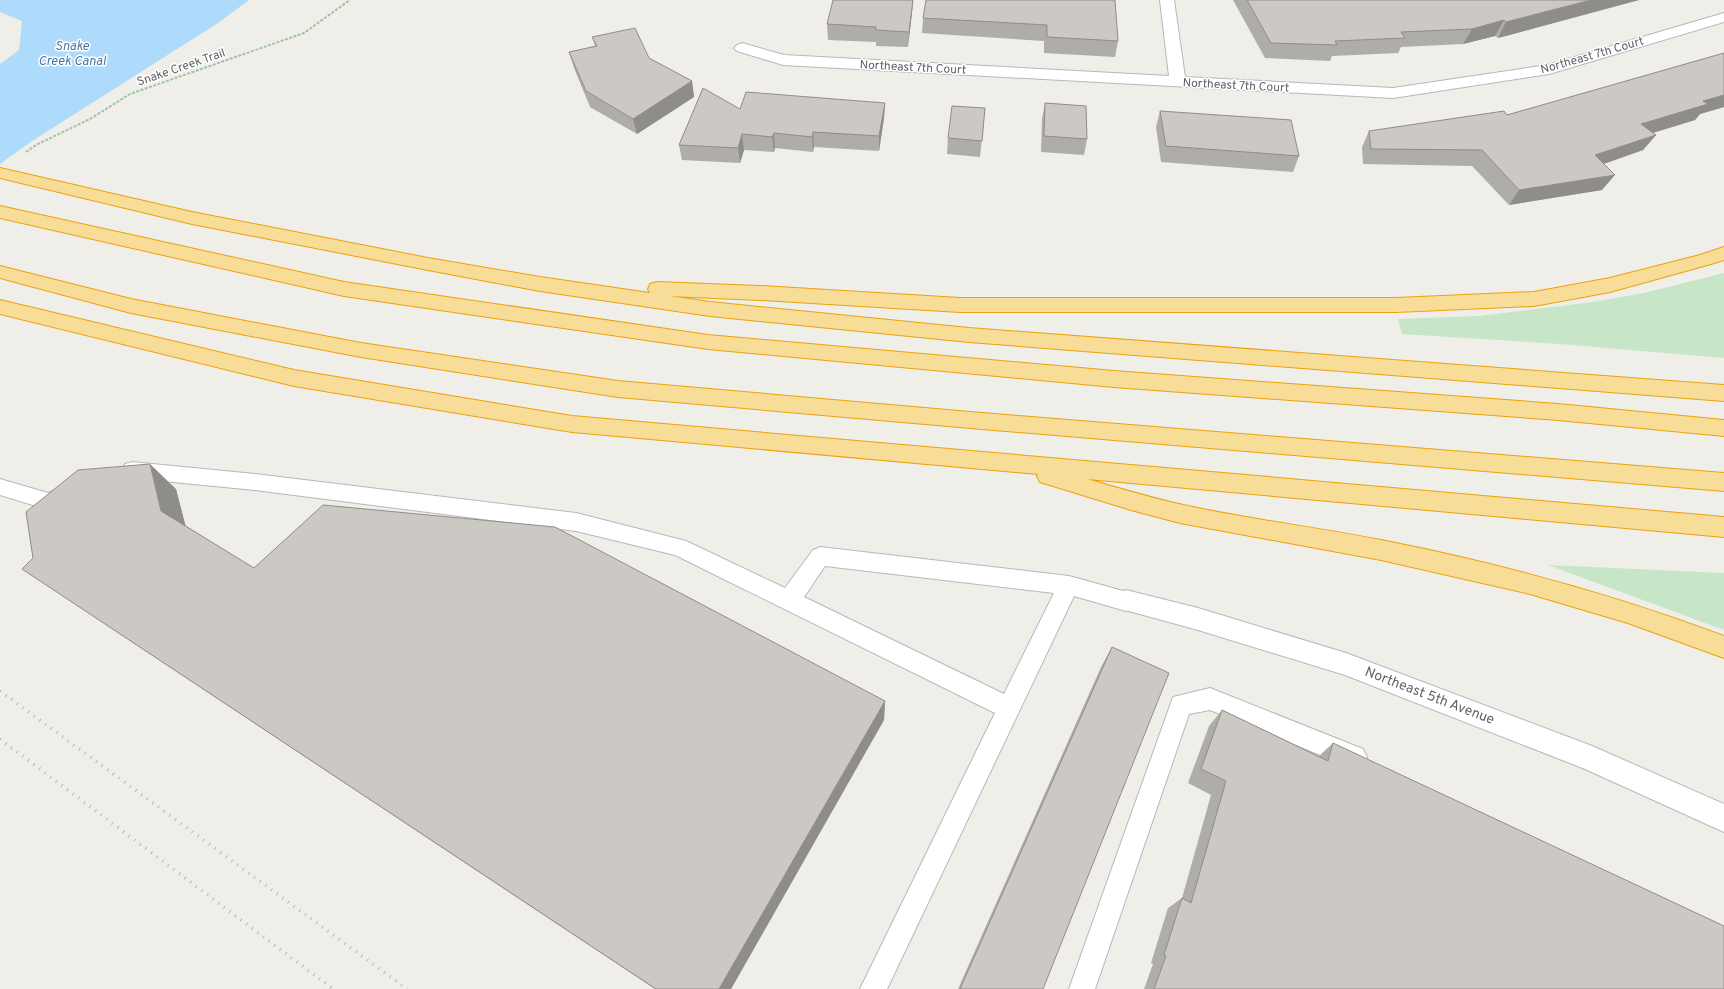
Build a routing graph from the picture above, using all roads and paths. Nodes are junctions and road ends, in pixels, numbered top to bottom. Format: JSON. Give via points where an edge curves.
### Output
{"nodes":[{"id":1,"x":350,"y":0,"type":"edge"},
{"id":2,"x":1167,"y":0,"type":"edge"},
{"id":3,"x":1724,"y":16,"type":"edge"},
{"id":4,"x":742,"y":48,"type":"dead end"},
{"id":5,"x":1178,"y":82,"type":"junction"},
{"id":6,"x":24,"y":154,"type":"dead end"},
{"id":7,"x":5,"y":174,"type":"edge"},
{"id":8,"x":0,"y":212,"type":"edge"},
{"id":9,"x":1724,"y":253,"type":"edge"},
{"id":10,"x":0,"y":272,"type":"edge"},
{"id":11,"x":540,"y":284,"type":"junction"},
{"id":12,"x":0,"y":307,"type":"edge"},
{"id":13,"x":1724,"y":393,"type":"edge"},
{"id":14,"x":1724,"y":428,"type":"edge"},
{"id":15,"x":1000,"y":462,"type":"junction"},
{"id":16,"x":111,"y":472,"type":"edge"},
{"id":17,"x":1724,"y":482,"type":"edge"},
{"id":18,"x":83,"y":485,"type":"edge"},
{"id":19,"x":0,"y":487,"type":"edge"},
{"id":20,"x":1724,"y":527,"type":"edge"},
{"id":21,"x":1068,"y":585,"type":"junction"},
{"id":22,"x":789,"y":601,"type":"junction"},
{"id":23,"x":1126,"y":601,"type":"joint"},
{"id":24,"x":1724,"y":646,"type":"edge"},
{"id":25,"x":1009,"y":708,"type":"junction"},
{"id":26,"x":1373,"y":764,"type":"edge"},
{"id":27,"x":1724,"y":818,"type":"edge"},
{"id":28,"x":873,"y":989,"type":"edge"},
{"id":29,"x":1082,"y":989,"type":"edge"}],
"edges":[{"from":1,"to":6,"type":"path","name":"Snake Creek Trail","via":[[304,33],[130,94],[90,119],[36,145]]},
{"from":2,"to":5,"type":"street"},
{"from":3,"to":5,"type":"street","name":"Northeast 7th Court","via":[[1549,69],[1393,93]]},
{"from":4,"to":5,"type":"street","name":"Northeast 7th Court","via":[[783,60]]},
{"from":7,"to":11,"type":"highway","via":[[192,218]]},
{"from":8,"to":14,"type":"highway","via":[[344,289],[708,342],[1114,379],[1558,412]]},
{"from":9,"to":11,"type":"highway","via":[[1610,285],[1534,299],[1396,305],[960,305]]},
{"from":10,"to":17,"type":"highway","via":[[131,306],[361,350],[618,389]]},
{"from":11,"to":13,"type":"highway","via":[[710,309],[969,335]]},
{"from":12,"to":15,"type":"highway","via":[[294,378],[572,424]]},
{"from":15,"to":20,"type":"highway"},
{"from":15,"to":24,"type":"highway","via":[[1159,509],[1390,552],[1532,585],[1607,606]]},
{"from":16,"to":22,"type":"lane","via":[[118,468],[255,482],[576,522],[679,546]]},
{"from":18,"to":19,"type":"lane","via":[[49,502]]},
{"from":21,"to":22,"type":"lane","via":[[820,556]]},
{"from":21,"to":23,"type":"lane"},
{"from":21,"to":25,"type":"lane"},
{"from":22,"to":25,"type":"lane"},
{"from":23,"to":27,"type":"street","name":"Northeast 5th Avenue","via":[[1206,621],[1346,664],[1592,759]]},
{"from":25,"to":28,"type":"lane"},
{"from":26,"to":29,"type":"lane","via":[[1210,699],[1181,706]]}]}
